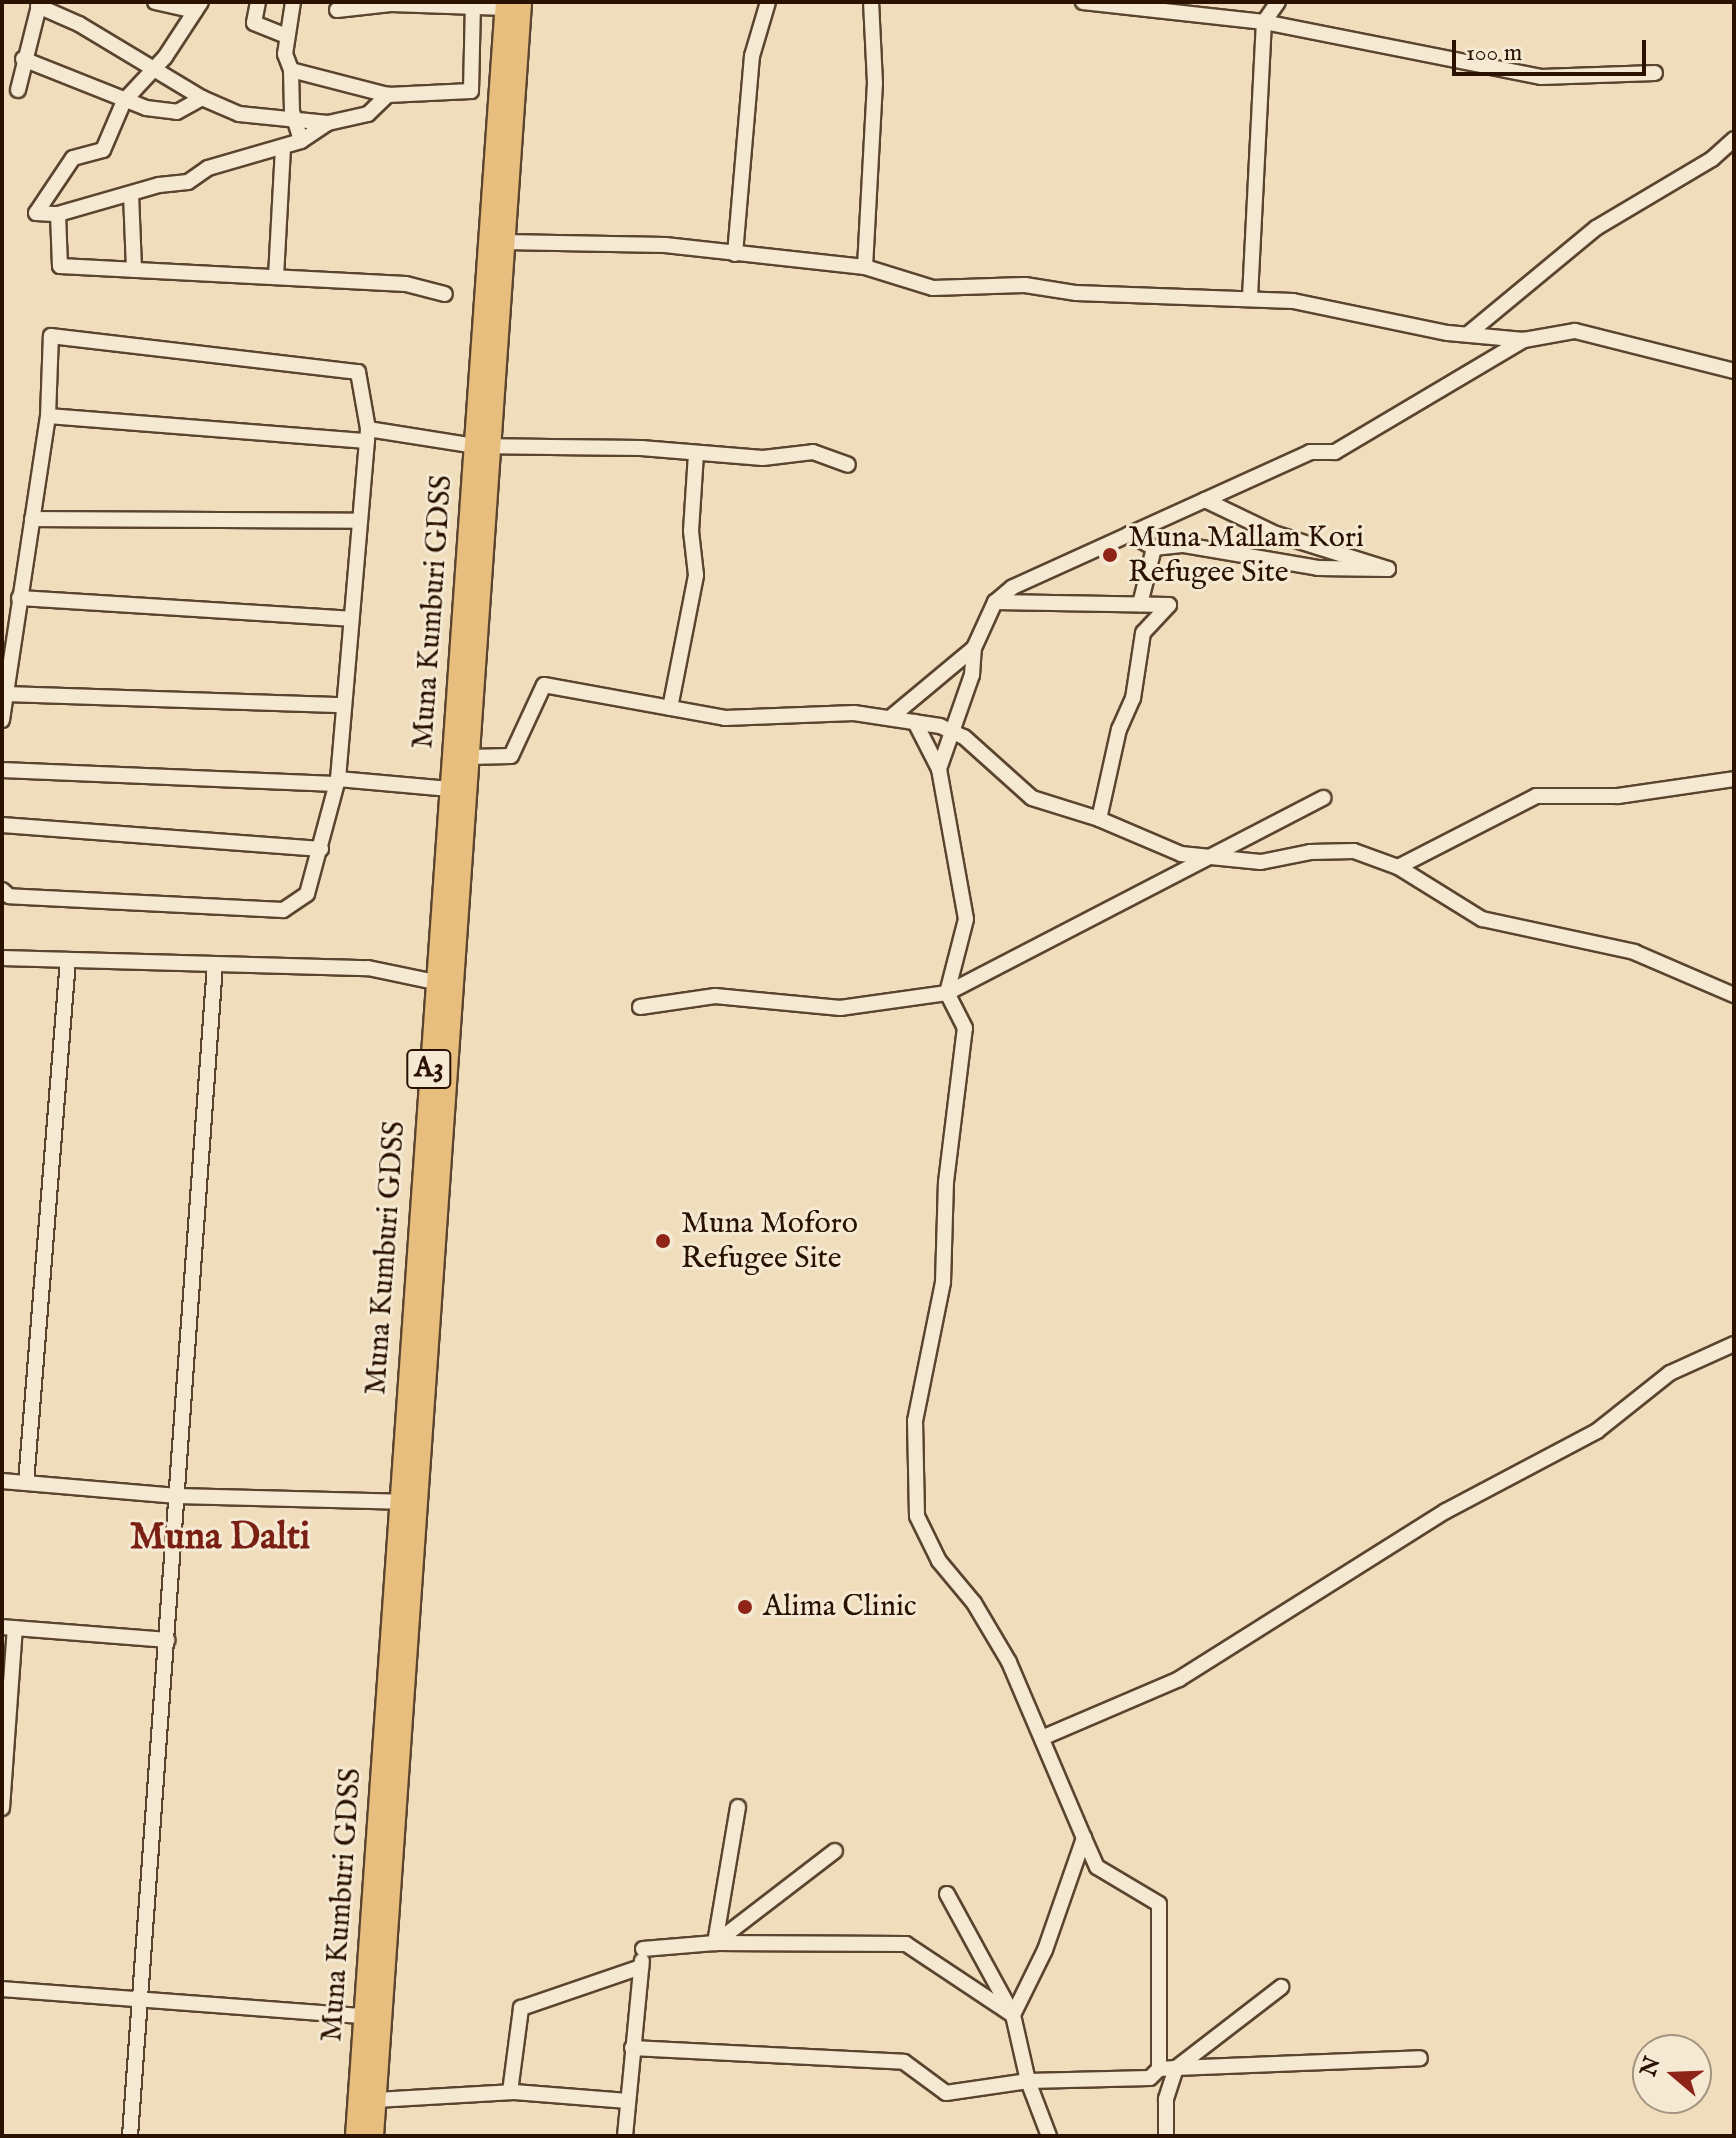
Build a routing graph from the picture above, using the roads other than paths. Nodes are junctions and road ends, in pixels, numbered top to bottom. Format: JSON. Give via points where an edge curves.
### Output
{"nodes":[{"id":1,"x":155,"y":2,"type":"edge"},
{"id":2,"x":258,"y":2,"type":"edge"},
{"id":3,"x":293,"y":2,"type":"edge"},
{"id":4,"x":768,"y":2,"type":"edge"},
{"id":5,"x":871,"y":2,"type":"edge"},
{"id":6,"x":1083,"y":2,"type":"edge"},
{"id":7,"x":1278,"y":2,"type":"edge"},
{"id":8,"x":39,"y":4,"type":"edge"},
{"id":9,"x":511,"y":4,"type":"edge"},
{"id":10,"x":473,"y":6,"type":"junction"},
{"id":11,"x":198,"y":7,"type":"edge"},
{"id":12,"x":1160,"y":7,"type":"edge"},
{"id":13,"x":337,"y":10,"type":"dead end"},
{"id":14,"x":1264,"y":22,"type":"junction"},
{"id":15,"x":287,"y":36,"type":"junction"},
{"id":16,"x":23,"y":59,"type":"junction"},
{"id":17,"x":152,"y":67,"type":"junction"},
{"id":18,"x":291,"y":70,"type":"junction"},
{"id":19,"x":1655,"y":73,"type":"dead end"},
{"id":20,"x":18,"y":90,"type":"dead end"},
{"id":21,"x":388,"y":95,"type":"junction"},
{"id":22,"x":202,"y":98,"type":"junction"},
{"id":23,"x":124,"y":101,"type":"junction"},
{"id":24,"x":294,"y":117,"type":"junction"},
{"id":25,"x":328,"y":123,"type":"junction"},
{"id":26,"x":1734,"y":139,"type":"edge"},
{"id":27,"x":301,"y":141,"type":"junction"},
{"id":28,"x":283,"y":147,"type":"junction"},
{"id":29,"x":131,"y":194,"type":"junction"},
{"id":30,"x":58,"y":214,"type":"junction"},
{"id":31,"x":504,"y":242,"type":"junction"},
{"id":32,"x":735,"y":254,"type":"junction"},
{"id":33,"x":865,"y":267,"type":"junction"},
{"id":34,"x":134,"y":270,"type":"junction"},
{"id":35,"x":276,"y":277,"type":"junction"},
{"id":36,"x":445,"y":294,"type":"dead end"},
{"id":37,"x":1250,"y":297,"type":"junction"},
{"id":38,"x":1468,"y":334,"type":"junction"},
{"id":39,"x":1524,"y":340,"type":"junction"},
{"id":40,"x":1734,"y":371,"type":"edge"},
{"id":41,"x":48,"y":416,"type":"junction"},
{"id":42,"x":367,"y":435,"type":"junction"},
{"id":43,"x":482,"y":446,"type":"junction"},
{"id":44,"x":696,"y":453,"type":"junction"},
{"id":45,"x":848,"y":465,"type":"dead end"},
{"id":46,"x":1205,"y":500,"type":"junction"},
{"id":47,"x":32,"y":519,"type":"junction"},
{"id":48,"x":360,"y":521,"type":"junction"},
{"id":49,"x":1129,"y":534,"type":"junction"},
{"id":50,"x":1154,"y":548,"type":"junction"},
{"id":51,"x":19,"y":598,"type":"junction"},
{"id":52,"x":995,"y":602,"type":"junction"},
{"id":53,"x":1140,"y":604,"type":"junction"},
{"id":54,"x":351,"y":619,"type":"junction"},
{"id":55,"x":974,"y":648,"type":"junction"},
{"id":56,"x":4,"y":694,"type":"junction"},
{"id":57,"x":344,"y":705,"type":"junction"},
{"id":58,"x":670,"y":708,"type":"junction"},
{"id":59,"x":890,"y":718,"type":"junction"},
{"id":60,"x":2,"y":720,"type":"edge"},
{"id":61,"x":915,"y":722,"type":"junction"},
{"id":62,"x":952,"y":732,"type":"junction"},
{"id":63,"x":468,"y":757,"type":"junction"},
{"id":64,"x":939,"y":769,"type":"junction"},
{"id":65,"x":2,"y":770,"type":"edge"},
{"id":66,"x":1734,"y":779,"type":"edge"},
{"id":67,"x":337,"y":782,"type":"junction"},
{"id":68,"x":450,"y":789,"type":"junction"},
{"id":69,"x":1323,"y":798,"type":"dead end"},
{"id":70,"x":1099,"y":819,"type":"junction"},
{"id":71,"x":2,"y":825,"type":"edge"},
{"id":72,"x":321,"y":849,"type":"junction"},
{"id":73,"x":1205,"y":857,"type":"junction"},
{"id":74,"x":1398,"y":867,"type":"junction"},
{"id":75,"x":2,"y":890,"type":"edge"},
{"id":76,"x":2,"y":958,"type":"edge"},
{"id":77,"x":68,"y":960,"type":"junction"},
{"id":78,"x":215,"y":964,"type":"junction"},
{"id":79,"x":435,"y":982,"type":"junction"},
{"id":80,"x":947,"y":993,"type":"junction"},
{"id":81,"x":1734,"y":995,"type":"edge"},
{"id":82,"x":640,"y":1007,"type":"dead end"},
{"id":83,"x":1734,"y":1344,"type":"edge"},
{"id":84,"x":2,"y":1481,"type":"edge"},
{"id":85,"x":26,"y":1483,"type":"junction"},
{"id":86,"x":177,"y":1496,"type":"junction"},
{"id":87,"x":400,"y":1502,"type":"junction"},
{"id":88,"x":8,"y":1628,"type":"edge"},
{"id":89,"x":167,"y":1640,"type":"junction"},
{"id":90,"x":1044,"y":1737,"type":"junction"},
{"id":91,"x":738,"y":1807,"type":"dead end"},
{"id":92,"x":2,"y":1808,"type":"edge"},
{"id":93,"x":1084,"y":1838,"type":"junction"},
{"id":94,"x":835,"y":1851,"type":"dead end"},
{"id":95,"x":947,"y":1894,"type":"dead end"},
{"id":96,"x":715,"y":1943,"type":"junction"},
{"id":97,"x":641,"y":1967,"type":"junction"},
{"id":98,"x":1281,"y":1987,"type":"dead end"},
{"id":99,"x":2,"y":1989,"type":"edge"},
{"id":100,"x":140,"y":1996,"type":"junction"},
{"id":101,"x":1013,"y":2015,"type":"junction"},
{"id":102,"x":364,"y":2016,"type":"junction"},
{"id":103,"x":632,"y":2048,"type":"junction"},
{"id":104,"x":1420,"y":2058,"type":"dead end"},
{"id":105,"x":1176,"y":2068,"type":"junction"},
{"id":106,"x":1159,"y":2069,"type":"junction"},
{"id":107,"x":1028,"y":2081,"type":"junction"},
{"id":108,"x":510,"y":2092,"type":"junction"},
{"id":109,"x":376,"y":2100,"type":"junction"},
{"id":110,"x":628,"y":2101,"type":"junction"},
{"id":111,"x":130,"y":2136,"type":"edge"},
{"id":112,"x":356,"y":2136,"type":"edge"},
{"id":113,"x":373,"y":2136,"type":"edge"},
{"id":114,"x":625,"y":2136,"type":"edge"},
{"id":115,"x":1049,"y":2136,"type":"edge"},
{"id":116,"x":1166,"y":2136,"type":"edge"}],
"edges":[{"from":1,"to":11,"type":"street"},
{"from":2,"to":15,"type":"street","via":[[254,23]]},
{"from":3,"to":15,"type":"street"},
{"from":4,"to":32,"type":"street","via":[[752,56]]},
{"from":5,"to":33,"type":"street","via":[[875,83]]},
{"from":6,"to":12,"type":"street"},
{"from":7,"to":14,"type":"street"},
{"from":8,"to":16,"type":"street"},
{"from":8,"to":17,"type":"street"},
{"from":9,"to":10,"type":"street"},
{"from":9,"to":31,"type":"highway","name":"Muna Kumburi GDSS","number":"A3"},
{"from":9,"to":43,"type":"highway","name":"Muna Kumburi GDSS","number":"A3"},
{"from":10,"to":13,"type":"street","via":[[391,4]]},
{"from":10,"to":21,"type":"street","via":[[471,91]]},
{"from":11,"to":17,"type":"street"},
{"from":12,"to":14,"type":"street"},
{"from":14,"to":19,"type":"street","via":[[1541,77]]},
{"from":14,"to":37,"type":"street"},
{"from":15,"to":18,"type":"street","via":[[285,54]]},
{"from":16,"to":20,"type":"street"},
{"from":16,"to":23,"type":"street"},
{"from":17,"to":22,"type":"street"},
{"from":17,"to":23,"type":"street"},
{"from":18,"to":21,"type":"street"},
{"from":18,"to":24,"type":"street"},
{"from":21,"to":25,"type":"street","via":[[368,114]]},
{"from":22,"to":23,"type":"street","via":[[177,112]]},
{"from":22,"to":24,"type":"street","via":[[239,114]]},
{"from":23,"to":30,"type":"street","via":[[103,150],[73,158],[35,208],[36,213]]},
{"from":24,"to":25,"type":"street"},
{"from":24,"to":27,"type":"street"},
{"from":25,"to":27,"type":"street"},
{"from":26,"to":38,"type":"street","via":[[1712,159],[1596,228]]},
{"from":27,"to":28,"type":"street"},
{"from":28,"to":29,"type":"street","via":[[208,168],[188,182]]},
{"from":28,"to":35,"type":"street"},
{"from":29,"to":30,"type":"street"},
{"from":29,"to":34,"type":"street"},
{"from":30,"to":34,"type":"street","via":[[60,266]]},
{"from":31,"to":32,"type":"street","via":[[665,245]]},
{"from":31,"to":43,"type":"highway","name":"Muna Kumburi GDSS","number":"A3"},
{"from":32,"to":33,"type":"street"},
{"from":33,"to":37,"type":"street","via":[[933,288],[1025,285],[1076,293]]},
{"from":34,"to":35,"type":"street"},
{"from":35,"to":36,"type":"street","via":[[406,284]]},
{"from":37,"to":38,"type":"street"},
{"from":38,"to":39,"type":"street"},
{"from":39,"to":40,"type":"street","via":[[1575,331]]},
{"from":39,"to":46,"type":"street","via":[[1335,452],[1310,452]]},
{"from":41,"to":42,"type":"street"},
{"from":41,"to":42,"type":"street","via":[[51,336],[358,372]]},
{"from":41,"to":47,"type":"street"},
{"from":42,"to":43,"type":"street"},
{"from":42,"to":48,"type":"street"},
{"from":43,"to":44,"type":"street"},
{"from":43,"to":63,"type":"highway","name":"Muna Kumburi GDSS","number":"A3"},
{"from":43,"to":68,"type":"highway","name":"Muna Kumburi GDSS","number":"A3"},
{"from":44,"to":45,"type":"street","via":[[763,458],[813,452]]},
{"from":44,"to":58,"type":"street","via":[[691,531],[696,575]]},
{"from":46,"to":49,"type":"street"},
{"from":46,"to":50,"type":"street","via":[[1276,534],[1388,569],[1318,568],[1184,545]]},
{"from":47,"to":48,"type":"street"},
{"from":47,"to":51,"type":"street"},
{"from":48,"to":54,"type":"street"},
{"from":49,"to":50,"type":"street"},
{"from":49,"to":52,"type":"street","via":[[1013,587]]},
{"from":50,"to":53,"type":"street"},
{"from":51,"to":54,"type":"street"},
{"from":51,"to":56,"type":"street"},
{"from":52,"to":53,"type":"street"},
{"from":52,"to":55,"type":"street"},
{"from":53,"to":70,"type":"street","via":[[1169,605],[1143,633],[1133,698],[1119,729]]},
{"from":54,"to":57,"type":"street"},
{"from":55,"to":59,"type":"street"},
{"from":55,"to":62,"type":"street","via":[[972,675]]},
{"from":56,"to":57,"type":"street"},
{"from":56,"to":60,"type":"street"},
{"from":57,"to":67,"type":"street"},
{"from":58,"to":59,"type":"street","via":[[725,718],[854,713]]},
{"from":58,"to":63,"type":"street","via":[[544,685],[511,756]]},
{"from":59,"to":61,"type":"street"},
{"from":61,"to":62,"type":"street"},
{"from":61,"to":64,"type":"street"},
{"from":62,"to":64,"type":"street"},
{"from":62,"to":70,"type":"street","via":[[1032,798]]},
{"from":63,"to":109,"type":"highway","name":"Muna Kumburi GDSS","number":"A3"},
{"from":64,"to":80,"type":"street","via":[[966,919]]},
{"from":65,"to":67,"type":"street"},
{"from":66,"to":74,"type":"street","via":[[1618,796],[1536,796]]},
{"from":67,"to":68,"type":"street"},
{"from":67,"to":72,"type":"street"},
{"from":68,"to":79,"type":"highway","name":"Muna Kumburi GDSS","number":"A3"},
{"from":69,"to":73,"type":"street"},
{"from":70,"to":73,"type":"street","via":[[1181,854]]},
{"from":71,"to":72,"type":"street"},
{"from":72,"to":75,"type":"street","via":[[307,894],[283,910],[9,896]]},
{"from":73,"to":74,"type":"street","via":[[1261,862],[1310,852],[1354,851]]},
{"from":73,"to":80,"type":"street"},
{"from":74,"to":81,"type":"street","via":[[1482,919],[1634,952]]},
{"from":76,"to":77,"type":"street"},
{"from":77,"to":78,"type":"street"},
{"from":77,"to":85,"type":"street"},
{"from":78,"to":79,"type":"street","via":[[368,968]]},
{"from":78,"to":86,"type":"street"},
{"from":79,"to":87,"type":"highway","name":"Muna Kumburi GDSS","number":"A3"},
{"from":80,"to":82,"type":"street","via":[[840,1008],[715,996]]},
{"from":80,"to":90,"type":"street","via":[[965,1028],[946,1182],[943,1282],[915,1421],[917,1516],[939,1561],[974,1603],[1009,1662]]},
{"from":83,"to":90,"type":"street","via":[[1670,1373],[1597,1431],[1446,1511],[1179,1679]]},
{"from":84,"to":85,"type":"street"},
{"from":85,"to":86,"type":"street"},
{"from":86,"to":87,"type":"street"},
{"from":86,"to":89,"type":"street"},
{"from":87,"to":102,"type":"highway","name":"Muna Kumburi GDSS","number":"A3"},
{"from":88,"to":89,"type":"street"},
{"from":88,"to":92,"type":"street"},
{"from":89,"to":100,"type":"street"},
{"from":90,"to":93,"type":"street"},
{"from":91,"to":96,"type":"street"},
{"from":93,"to":101,"type":"street","via":[[1045,1950]]},
{"from":93,"to":106,"type":"street","via":[[1097,1867],[1159,1904]]},
{"from":94,"to":96,"type":"street"},
{"from":95,"to":101,"type":"street"},
{"from":96,"to":97,"type":"street","via":[[644,1945]]},
{"from":96,"to":101,"type":"street","via":[[906,1944]]},
{"from":97,"to":103,"type":"street"},
{"from":97,"to":108,"type":"street","via":[[521,2008]]},
{"from":98,"to":105,"type":"street"},
{"from":99,"to":100,"type":"street"},
{"from":100,"to":102,"type":"street"},
{"from":100,"to":111,"type":"street"},
{"from":101,"to":107,"type":"street"},
{"from":102,"to":112,"type":"highway","name":"Muna Kumburi GDSS","number":"A3"},
{"from":103,"to":107,"type":"street","via":[[904,2062],[946,2093]]},
{"from":103,"to":110,"type":"street"},
{"from":104,"to":105,"type":"street"},
{"from":105,"to":106,"type":"street"},
{"from":105,"to":116,"type":"street","via":[[1166,2099]]},
{"from":106,"to":107,"type":"street","via":[[1150,2078]]},
{"from":107,"to":115,"type":"street"},
{"from":108,"to":109,"type":"street"},
{"from":108,"to":110,"type":"street"},
{"from":109,"to":113,"type":"highway","name":"Muna Kumburi GDSS","number":"A3"},
{"from":110,"to":114,"type":"street"}]}
